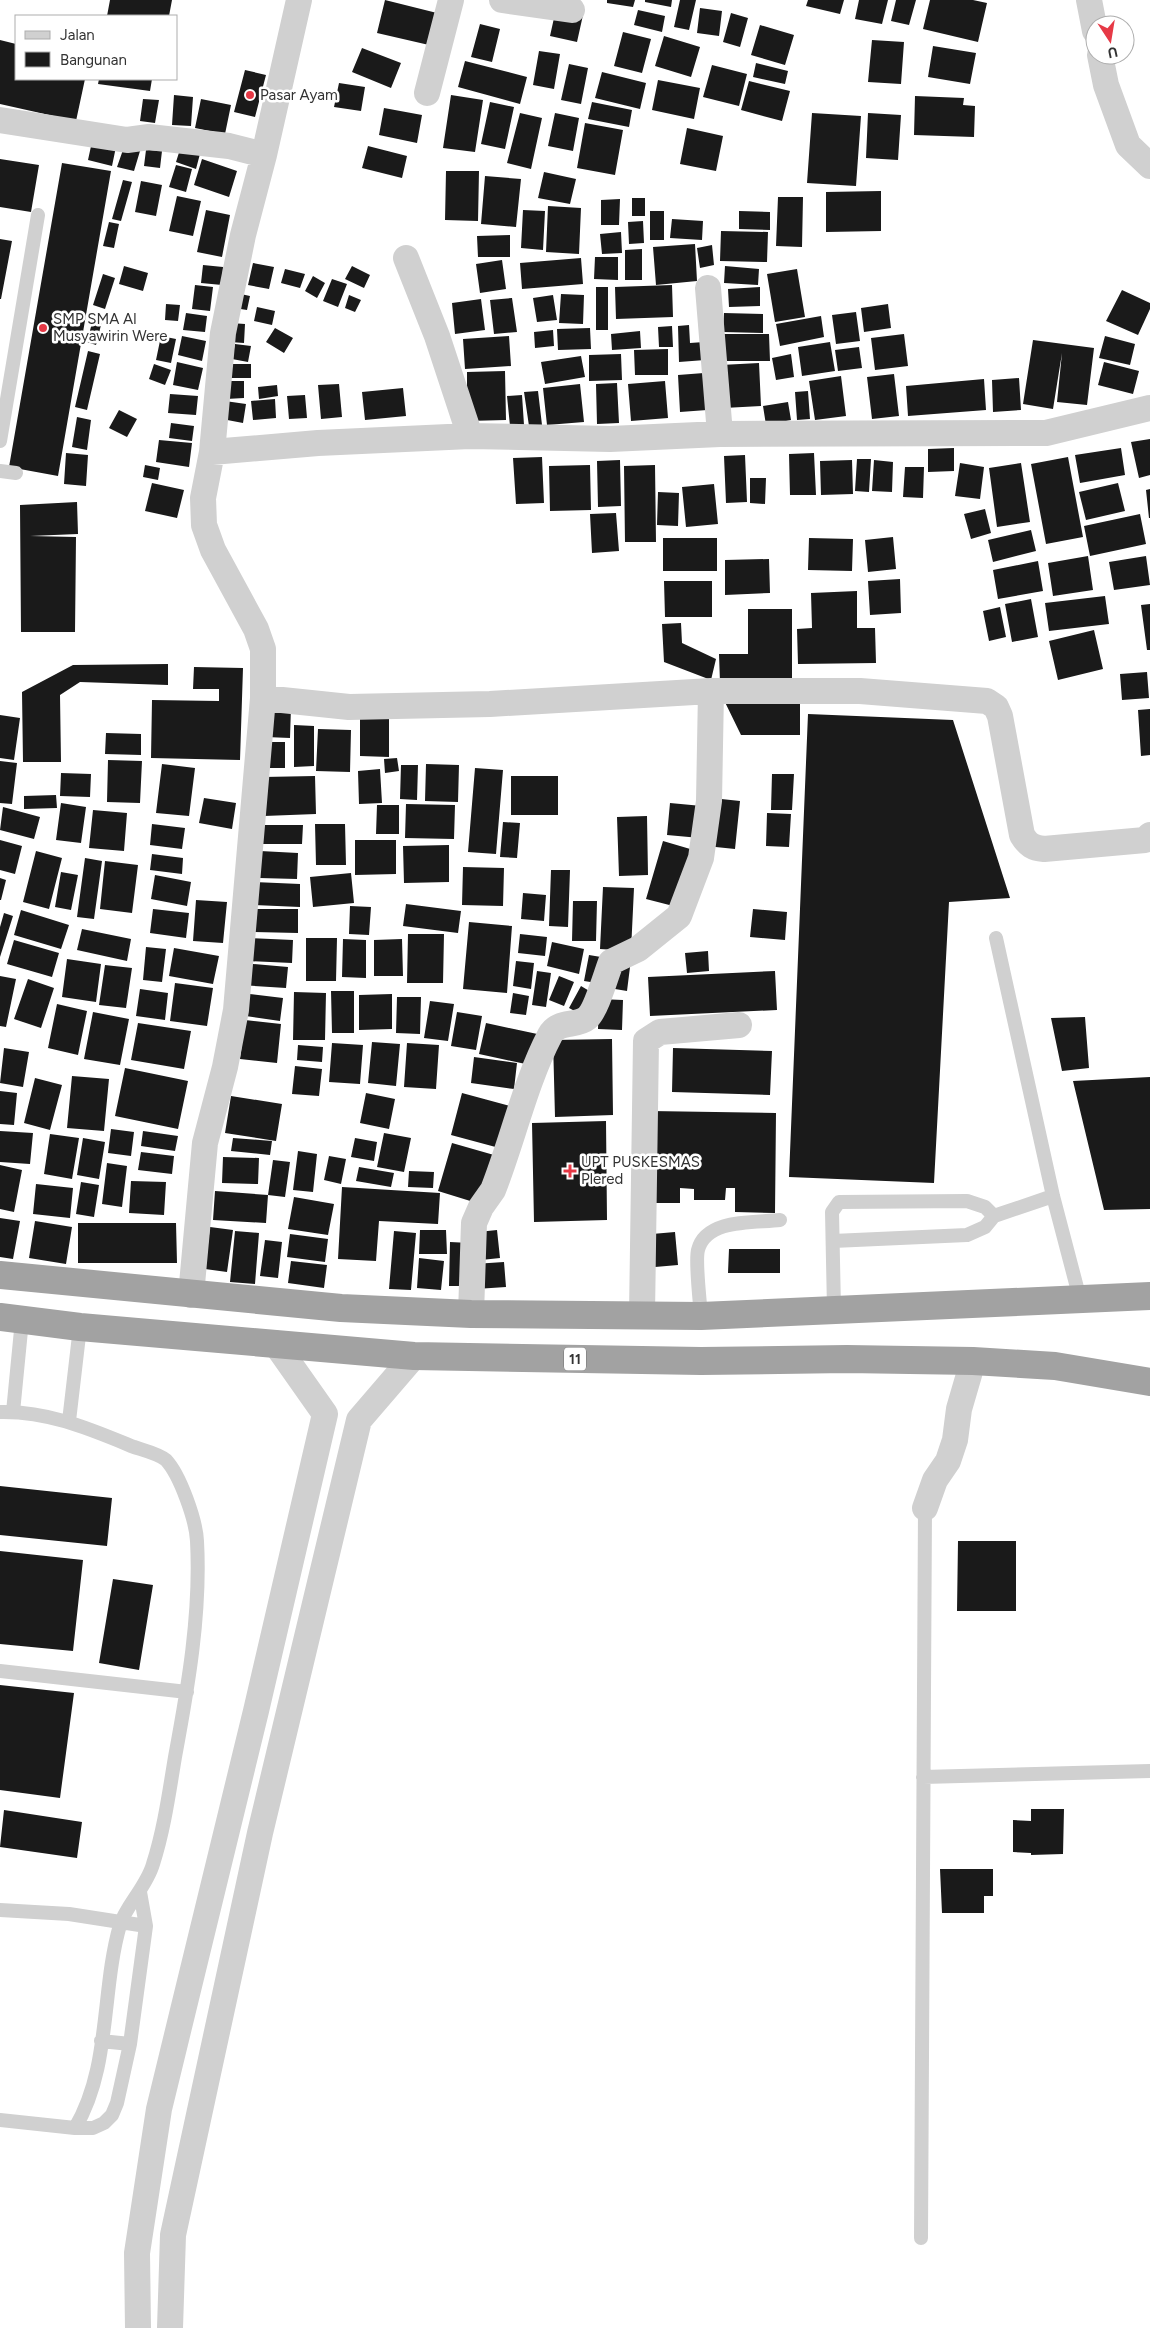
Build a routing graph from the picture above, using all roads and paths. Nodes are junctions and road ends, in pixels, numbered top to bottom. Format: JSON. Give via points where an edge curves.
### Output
{"nodes":[{"id":1,"x":300,"y":0,"type":"edge"},
{"id":2,"x":452,"y":0,"type":"edge"},
{"id":3,"x":502,"y":0,"type":"edge"},
{"id":4,"x":1089,"y":0,"type":"edge"},
{"id":5,"x":572,"y":10,"type":"dead end"},
{"id":6,"x":1092,"y":15,"type":"edge"},
{"id":7,"x":1102,"y":65,"type":"edge"},
{"id":8,"x":427,"y":93,"type":"dead end"},
{"id":9,"x":0,"y":120,"type":"edge"},
{"id":10,"x":264,"y":155,"type":"junction"},
{"id":11,"x":1150,"y":166,"type":"edge"},
{"id":12,"x":38,"y":215,"type":"dead end"},
{"id":13,"x":406,"y":258,"type":"dead end"},
{"id":14,"x":708,"y":288,"type":"dead end"},
{"id":15,"x":1150,"y":408,"type":"edge"},
{"id":16,"x":720,"y":434,"type":"junction"},
{"id":17,"x":470,"y":436,"type":"junction"},
{"id":18,"x":0,"y":441,"type":"edge"},
{"id":19,"x":212,"y":452,"type":"junction"},
{"id":20,"x":0,"y":471,"type":"edge"},
{"id":21,"x":16,"y":473,"type":"dead end"},
{"id":22,"x":711,"y":691,"type":"junction"},
{"id":23,"x":263,"y":698,"type":"junction"},
{"id":24,"x":1150,"y":835,"type":"edge"},
{"id":25,"x":996,"y":938,"type":"dead end"},
{"id":26,"x":739,"y":1025,"type":"dead end"},
{"id":27,"x":1053,"y":1196,"type":"junction"},
{"id":28,"x":994,"y":1216,"type":"junction"},
{"id":29,"x":780,"y":1220,"type":"dead end"},
{"id":30,"x":833,"y":1241,"type":"junction"},
{"id":31,"x":0,"y":1274,"type":"edge"},
{"id":32,"x":190,"y":1295,"type":"junction"},
{"id":33,"x":1150,"y":1296,"type":"edge"},
{"id":34,"x":1080,"y":1300,"type":"junction"},
{"id":35,"x":834,"y":1308,"type":"junction"},
{"id":36,"x":471,"y":1314,"type":"junction"},
{"id":37,"x":642,"y":1315,"type":"junction"},
{"id":38,"x":701,"y":1316,"type":"junction"},
{"id":39,"x":11,"y":1318,"type":"edge"},
{"id":40,"x":80,"y":1327,"type":"junction"},
{"id":41,"x":275,"y":1343,"type":"junction"},
{"id":42,"x":414,"y":1356,"type":"junction"},
{"id":43,"x":973,"y":1361,"type":"junction"},
{"id":44,"x":1150,"y":1382,"type":"edge"},
{"id":45,"x":7,"y":1412,"type":"edge"},
{"id":46,"x":69,"y":1420,"type":"junction"},
{"id":47,"x":925,"y":1508,"type":"joint"},
{"id":48,"x":0,"y":1671,"type":"edge"},
{"id":49,"x":187,"y":1692,"type":"junction"},
{"id":50,"x":256,"y":1711,"type":"junction"},
{"id":51,"x":288,"y":1718,"type":"junction"},
{"id":52,"x":1150,"y":1771,"type":"edge"},
{"id":53,"x":923,"y":1777,"type":"junction"},
{"id":54,"x":140,"y":1892,"type":"junction"},
{"id":55,"x":0,"y":1910,"type":"edge"},
{"id":56,"x":120,"y":1922,"type":"junction"},
{"id":57,"x":146,"y":1926,"type":"junction"},
{"id":58,"x":101,"y":2041,"type":"junction"},
{"id":59,"x":130,"y":2044,"type":"junction"},
{"id":60,"x":174,"y":2054,"type":"junction"},
{"id":61,"x":209,"y":2062,"type":"junction"},
{"id":62,"x":0,"y":2120,"type":"edge"},
{"id":63,"x":75,"y":2128,"type":"junction"},
{"id":64,"x":921,"y":2238,"type":"dead end"},
{"id":65,"x":138,"y":2328,"type":"edge"},
{"id":66,"x":170,"y":2328,"type":"edge"}],
"edges":[{"from":1,"to":10,"type":"street"},
{"from":2,"to":8,"type":"street"},
{"from":3,"to":5,"type":"street"},
{"from":4,"to":6,"type":"street"},
{"from":7,"to":11,"type":"street","via":[[1128,145]]},
{"from":9,"to":10,"type":"street","via":[[127,140],[149,137],[229,146]]},
{"from":10,"to":19,"type":"street","via":[[243,235],[223,333]]},
{"from":12,"to":18,"type":"lane"},
{"from":13,"to":17,"type":"street","via":[[437,336]]},
{"from":14,"to":16,"type":"street"},
{"from":15,"to":16,"type":"street","via":[[1046,433]]},
{"from":16,"to":17,"type":"street","via":[[610,439]]},
{"from":17,"to":19,"type":"street"},
{"from":19,"to":23,"type":"street","via":[[203,498],[204,525],[213,550],[256,629],[263,649]]},
{"from":20,"to":21,"type":"lane"},
{"from":22,"to":23,"type":"street","via":[[462,705],[349,707]]},
{"from":22,"to":24,"type":"street","via":[[860,691],[987,701],[996,707],[1000,716],[1026,843],[1044,849],[1145,840]]},
{"from":22,"to":36,"type":"street","via":[[709,801],[701,858],[679,916],[638,949],[611,962],[589,1017],[558,1026],[551,1033],[493,1190],[474,1223]]},
{"from":23,"to":32,"type":"street","via":[[236,1010],[205,1143]]},
{"from":25,"to":27,"type":"lane"},
{"from":26,"to":37,"type":"street","via":[[660,1032],[646,1041]]},
{"from":27,"to":28,"type":"lane"},
{"from":27,"to":34,"type":"lane"},
{"from":28,"to":30,"type":"lane","via":[[985,1227],[967,1235]]},
{"from":28,"to":30,"type":"lane","via":[[985,1207],[967,1201],[839,1202],[832,1212]]},
{"from":29,"to":38,"type":"lane","via":[[724,1226],[706,1235],[698,1250]]},
{"from":30,"to":35,"type":"lane"},
{"from":31,"to":32,"type":"highway"},
{"from":32,"to":36,"type":"highway","via":[[341,1308]]},
{"from":33,"to":34,"type":"highway"},
{"from":34,"to":35,"type":"highway"},
{"from":35,"to":38,"type":"highway"},
{"from":36,"to":37,"type":"highway"},
{"from":37,"to":38,"type":"highway"},
{"from":39,"to":40,"type":"highway","number":"11"},
{"from":39,"to":45,"type":"lane"},
{"from":40,"to":41,"type":"highway","number":"11"},
{"from":40,"to":46,"type":"lane"},
{"from":41,"to":42,"type":"highway","number":"11"},
{"from":41,"to":50,"type":"street","via":[[325,1414]]},
{"from":42,"to":43,"type":"highway","number":"11"},
{"from":42,"to":51,"type":"street","via":[[359,1420]]},
{"from":43,"to":44,"type":"highway","number":"11","via":[[1055,1366]]},
{"from":43,"to":47,"type":"street","via":[[959,1410],[955,1440]]},
{"from":45,"to":46,"type":"lane"},
{"from":46,"to":49,"type":"lane","via":[[165,1459],[184,1488],[197,1538],[196,1602]]},
{"from":47,"to":53,"type":"lane"},
{"from":48,"to":49,"type":"lane"},
{"from":49,"to":54,"type":"lane","via":[[157,1849],[153,1866]]},
{"from":50,"to":51,"type":"street"},
{"from":50,"to":60,"type":"street"},
{"from":51,"to":61,"type":"street"},
{"from":52,"to":53,"type":"lane"},
{"from":53,"to":64,"type":"lane"},
{"from":54,"to":56,"type":"lane"},
{"from":54,"to":57,"type":"lane"},
{"from":55,"to":56,"type":"lane","via":[[69,1914]]},
{"from":56,"to":57,"type":"lane"},
{"from":56,"to":58,"type":"lane"},
{"from":57,"to":59,"type":"lane"},
{"from":58,"to":59,"type":"lane"},
{"from":58,"to":63,"type":"lane","via":[[89,2100]]},
{"from":59,"to":63,"type":"lane","via":[[112,2115],[93,2128]]},
{"from":60,"to":61,"type":"street"},
{"from":60,"to":65,"type":"street","via":[[159,2109],[137,2252]]},
{"from":61,"to":66,"type":"street","via":[[173,2235]]},
{"from":62,"to":63,"type":"lane"}]}
